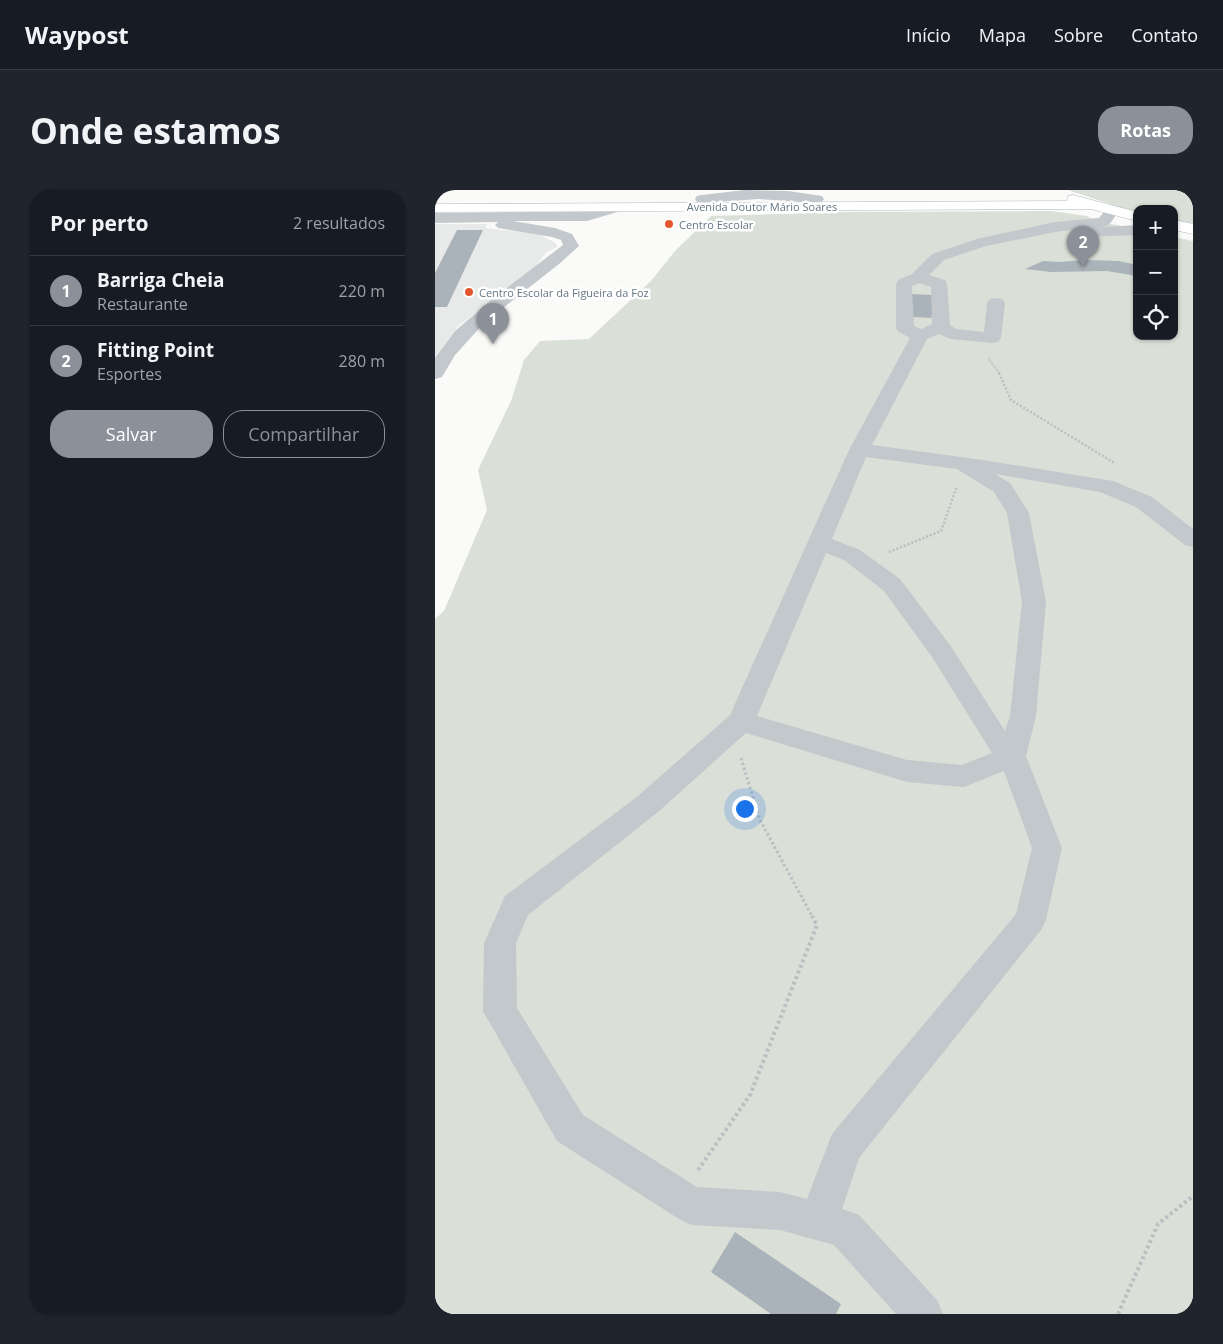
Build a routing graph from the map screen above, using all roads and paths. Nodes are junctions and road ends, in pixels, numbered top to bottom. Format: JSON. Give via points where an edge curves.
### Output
{"nodes":[{"id":1,"x":1054,"y":191,"type":"edge"},
{"id":2,"x":933,"y":192,"type":"dead end"},
{"id":3,"x":435,"y":201,"type":"edge"},
{"id":4,"x":1089,"y":205,"type":"junction"},
{"id":5,"x":619,"y":207,"type":"junction"},
{"id":6,"x":435,"y":208,"type":"edge"},
{"id":7,"x":1113,"y":211,"type":"junction"},
{"id":8,"x":1133,"y":216,"type":"edge"},
{"id":9,"x":509,"y":217,"type":"junction"},
{"id":10,"x":435,"y":218,"type":"edge"},
{"id":11,"x":1178,"y":226,"type":"edge"},
{"id":12,"x":1133,"y":230,"type":"edge"},
{"id":13,"x":1178,"y":230,"type":"edge"},
{"id":14,"x":1193,"y":230,"type":"edge"},
{"id":15,"x":1023,"y":235,"type":"junction"},
{"id":16,"x":918,"y":277,"type":"junction"},
{"id":17,"x":996,"y":303,"type":"dead end"},
{"id":18,"x":941,"y":327,"type":"junction"},
{"id":19,"x":920,"y":336,"type":"junction"},
{"id":20,"x":971,"y":336,"type":"junction"},
{"id":21,"x":435,"y":373,"type":"edge"},
{"id":22,"x":859,"y":450,"type":"junction"},
{"id":23,"x":964,"y":464,"type":"junction"},
{"id":24,"x":1120,"y":467,"type":"dead end"},
{"id":25,"x":1193,"y":540,"type":"edge"},
{"id":26,"x":819,"y":542,"type":"junction"},
{"id":27,"x":861,"y":561,"type":"junction"},
{"id":28,"x":736,"y":725,"type":"junction"},
{"id":29,"x":1012,"y":756,"type":"junction"},
{"id":30,"x":1193,"y":1196,"type":"edge"},
{"id":31,"x":679,"y":1198,"type":"junction"},
{"id":32,"x":818,"y":1222,"type":"junction"},
{"id":33,"x":923,"y":1314,"type":"edge"},
{"id":34,"x":1118,"y":1314,"type":"edge"}],
"edges":[{"from":1,"to":4,"type":"main road"},
{"from":2,"to":3,"type":"main road","name":"Avenida Doutor Mário Soares","via":[[817,199]]},
{"from":4,"to":5,"type":"main road","name":"Avenida Doutor Mário Soares"},
{"from":4,"to":7,"type":"main road"},
{"from":5,"to":6,"type":"main road","name":"Avenida Doutor Mário Soares"},
{"from":5,"to":9,"type":"street","via":[[587,216]]},
{"from":7,"to":8,"type":"main road"},
{"from":7,"to":15,"type":"street","via":[[1105,222],[1055,227]]},
{"from":9,"to":10,"type":"street"},
{"from":9,"to":21,"type":"street","via":[[503,225],[555,233],[567,238],[571,246],[482,316],[461,336]]},
{"from":11,"to":14,"type":"main road"},
{"from":12,"to":15,"type":"street"},
{"from":13,"to":14,"type":"street"},
{"from":15,"to":16,"type":"street","via":[[983,242],[938,257]]},
{"from":16,"to":18,"type":"street","via":[[939,284]]},
{"from":16,"to":19,"type":"street","via":[[904,284],[905,328]]},
{"from":17,"to":20,"type":"street","via":[[992,338]]},
{"from":18,"to":19,"type":"street"},
{"from":18,"to":20,"type":"street","via":[[951,334]]},
{"from":19,"to":22,"type":"street"},
{"from":20,"to":24,"type":"path","via":[[997,368],[1011,400]]},
{"from":22,"to":23,"type":"street"},
{"from":22,"to":26,"type":"street"},
{"from":23,"to":25,"type":"street","via":[[1105,486],[1144,502]]},
{"from":23,"to":27,"type":"path","via":[[941,531]]},
{"from":23,"to":29,"type":"street","via":[[1002,488],[1018,513],[1034,602],[1023,716]]},
{"from":26,"to":27,"type":"street","via":[[852,554]]},
{"from":26,"to":28,"type":"street"},
{"from":27,"to":29,"type":"street","via":[[892,585],[941,651],[999,742]]},
{"from":28,"to":29,"type":"street","via":[[907,771],[964,776]]},
{"from":28,"to":31,"type":"path","via":[[760,820],[817,924],[750,1095]]},
{"from":28,"to":31,"type":"street","via":[[648,804],[516,906],[500,943],[500,1011],[570,1128]]},
{"from":29,"to":32,"type":"street","via":[[1047,848],[1030,920],[845,1147]]},
{"from":30,"to":34,"type":"path","via":[[1158,1224]]},
{"from":31,"to":32,"type":"street","via":[[692,1206],[780,1211]]},
{"from":32,"to":33,"type":"street","via":[[845,1229]]}]}
